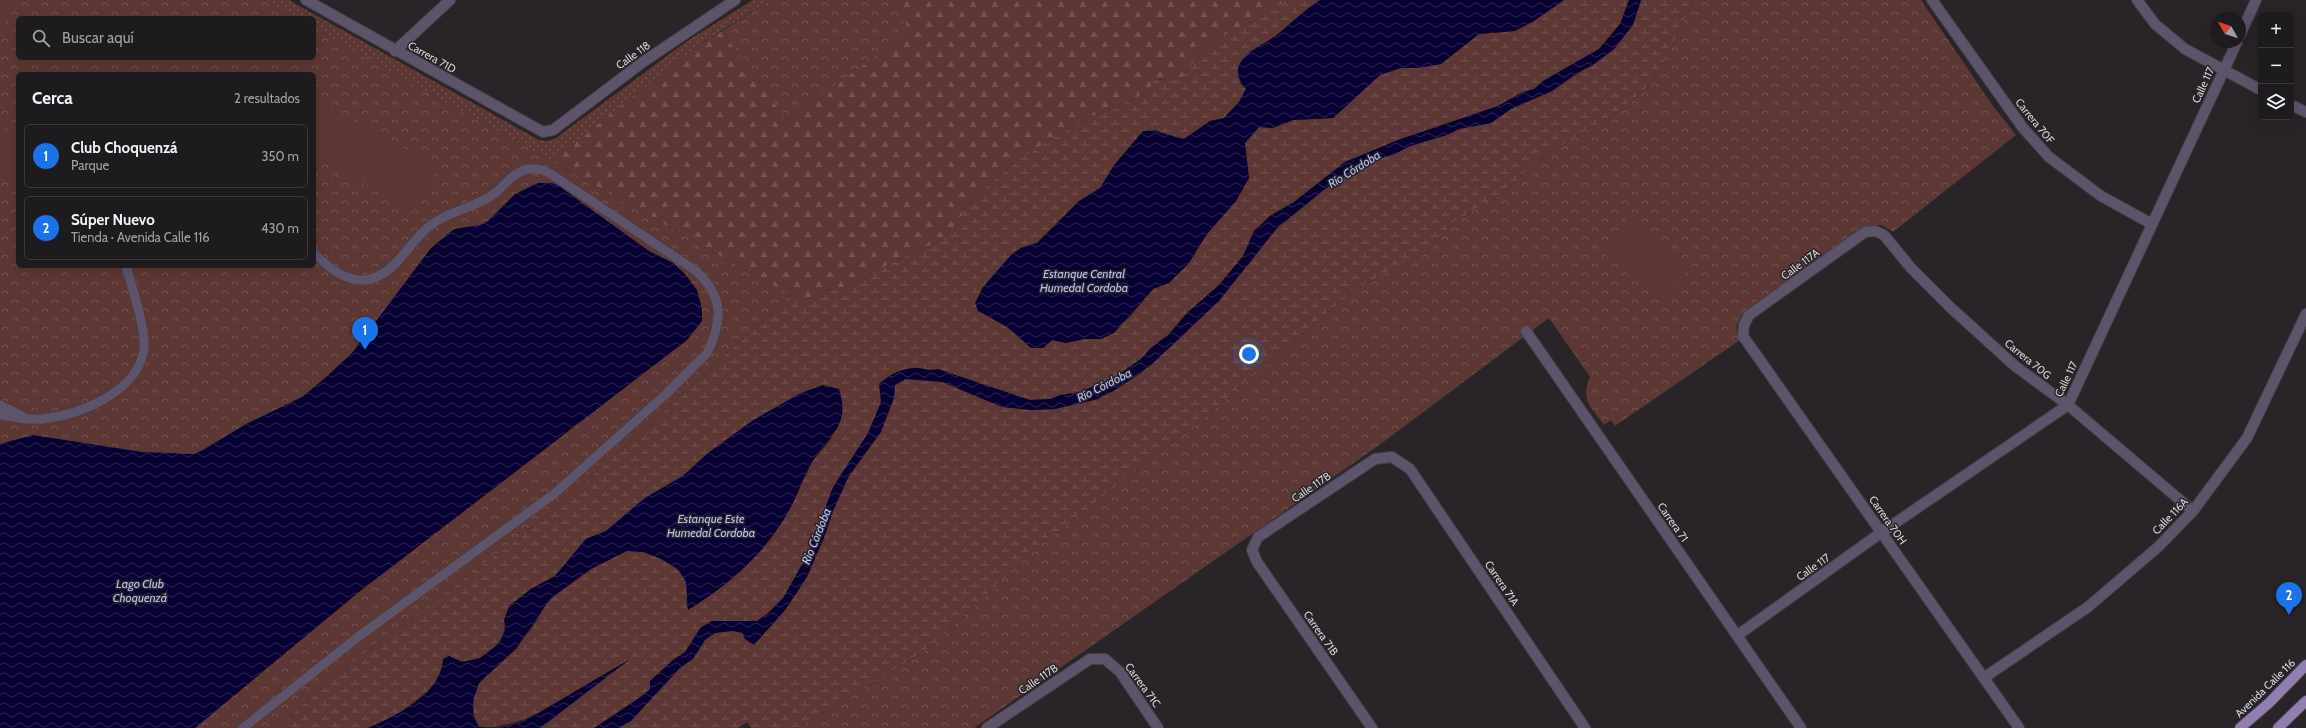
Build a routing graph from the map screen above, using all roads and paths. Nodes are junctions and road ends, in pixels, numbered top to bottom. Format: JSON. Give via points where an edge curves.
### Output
{"nodes":[{"id":1,"x":306,"y":0,"type":"edge"},
{"id":2,"x":450,"y":0,"type":"edge"},
{"id":3,"x":734,"y":0,"type":"edge"},
{"id":4,"x":1932,"y":0,"type":"edge"},
{"id":5,"x":2137,"y":0,"type":"edge"},
{"id":6,"x":2256,"y":0,"type":"edge"},
{"id":7,"x":2246,"y":22,"type":"edge"},
{"id":8,"x":2234,"y":48,"type":"edge"},
{"id":9,"x":395,"y":51,"type":"junction"},
{"id":10,"x":2224,"y":71,"type":"junction"},
{"id":11,"x":2258,"y":88,"type":"edge"},
{"id":12,"x":2294,"y":106,"type":"edge"},
{"id":13,"x":2306,"y":112,"type":"edge"},
{"id":14,"x":547,"y":132,"type":"joint"},
{"id":15,"x":2152,"y":224,"type":"junction"},
{"id":16,"x":1875,"y":231,"type":"joint"},
{"id":17,"x":316,"y":255,"type":"edge"},
{"id":18,"x":126,"y":268,"type":"edge"},
{"id":19,"x":2306,"y":314,"type":"edge"},
{"id":20,"x":1744,"y":325,"type":"joint"},
{"id":21,"x":1526,"y":331,"type":"dead end"},
{"id":22,"x":0,"y":405,"type":"edge"},
{"id":23,"x":2068,"y":405,"type":"junction"},
{"id":24,"x":0,"y":415,"type":"edge"},
{"id":25,"x":28,"y":420,"type":"junction"},
{"id":26,"x":1392,"y":457,"type":"joint"},
{"id":27,"x":2193,"y":511,"type":"junction"},
{"id":28,"x":1882,"y":532,"type":"junction"},
{"id":29,"x":1252,"y":550,"type":"joint"},
{"id":30,"x":1738,"y":635,"type":"junction"},
{"id":31,"x":1106,"y":659,"type":"joint"},
{"id":32,"x":2306,"y":665,"type":"edge"},
{"id":33,"x":1985,"y":677,"type":"junction"},
{"id":34,"x":2306,"y":701,"type":"edge"},
{"id":35,"x":244,"y":728,"type":"edge"},
{"id":36,"x":987,"y":728,"type":"edge"},
{"id":37,"x":1158,"y":728,"type":"edge"},
{"id":38,"x":1372,"y":728,"type":"edge"},
{"id":39,"x":1585,"y":728,"type":"edge"},
{"id":40,"x":1801,"y":728,"type":"edge"},
{"id":41,"x":2019,"y":728,"type":"edge"},
{"id":42,"x":2240,"y":728,"type":"edge"},
{"id":43,"x":2278,"y":728,"type":"edge"}],
"edges":[{"from":1,"to":9,"type":"street","name":"Carrera 71D"},
{"from":2,"to":9,"type":"street"},
{"from":3,"to":14,"type":"street","name":"Calle 118"},
{"from":4,"to":15,"type":"street","name":"Carrera 70F","via":[[2023,128],[2049,157],[2101,196]]},
{"from":5,"to":10,"type":"street","via":[[2161,29],[2185,48]]},
{"from":6,"to":7,"type":"street"},
{"from":8,"to":10,"type":"street","name":"Calle 117"},
{"from":9,"to":14,"type":"street","name":"Carrera 71D","via":[[536,130]]},
{"from":10,"to":11,"type":"street"},
{"from":10,"to":15,"type":"street","name":"Calle 117"},
{"from":12,"to":13,"type":"street"},
{"from":15,"to":23,"type":"street","name":"Calle 117"},
{"from":16,"to":20,"type":"street","name":"Calle 117A","via":[[1865,232],[1749,315]]},
{"from":16,"to":23,"type":"street","name":"Carrera 70G","via":[[1884,235],[1911,268],[1950,307],[2015,366]]},
{"from":17,"to":35,"type":"lane","via":[[338,275],[358,280],[371,279],[386,272],[426,229],[438,220],[478,204],[522,171],[536,169],[551,174],[696,271],[706,280],[717,301],[719,322],[715,338],[707,353],[579,473],[358,637]]},
{"from":18,"to":25,"type":"lane","via":[[144,339],[141,360],[134,374],[115,393],[92,404],[57,417]]},
{"from":19,"to":27,"type":"street","name":"Calle 116A","via":[[2247,438]]},
{"from":20,"to":28,"type":"street","name":"Carrera 70H","via":[[1744,336]]},
{"from":21,"to":30,"type":"street","name":"Carrera 71"},
{"from":22,"to":25,"type":"lane"},
{"from":23,"to":27,"type":"street","name":"Carrera 70G"},
{"from":23,"to":28,"type":"street","name":"Calle 117"},
{"from":24,"to":25,"type":"lane"},
{"from":26,"to":29,"type":"street","name":"Calle 117B","via":[[1375,459],[1258,537]]},
{"from":26,"to":39,"type":"street","name":"Carrera 71A","via":[[1410,469]]},
{"from":27,"to":33,"type":"street","name":"Calle 116A","via":[[2158,547],[2088,607]]},
{"from":28,"to":30,"type":"street","name":"Calle 117"},
{"from":28,"to":33,"type":"street","name":"Carrera 70H"},
{"from":29,"to":38,"type":"street","name":"Carrera 71B","via":[[1257,562]]},
{"from":30,"to":40,"type":"street","name":"Carrera 71"},
{"from":31,"to":36,"type":"street","name":"Calle 117B","via":[[1090,659]]},
{"from":31,"to":37,"type":"street","name":"Carrera 71C","via":[[1120,672]]},
{"from":32,"to":42,"type":"main road","name":"Avenida Calle 116"},
{"from":33,"to":41,"type":"street","name":"Carrera 70H"},
{"from":34,"to":43,"type":"main road"}]}
